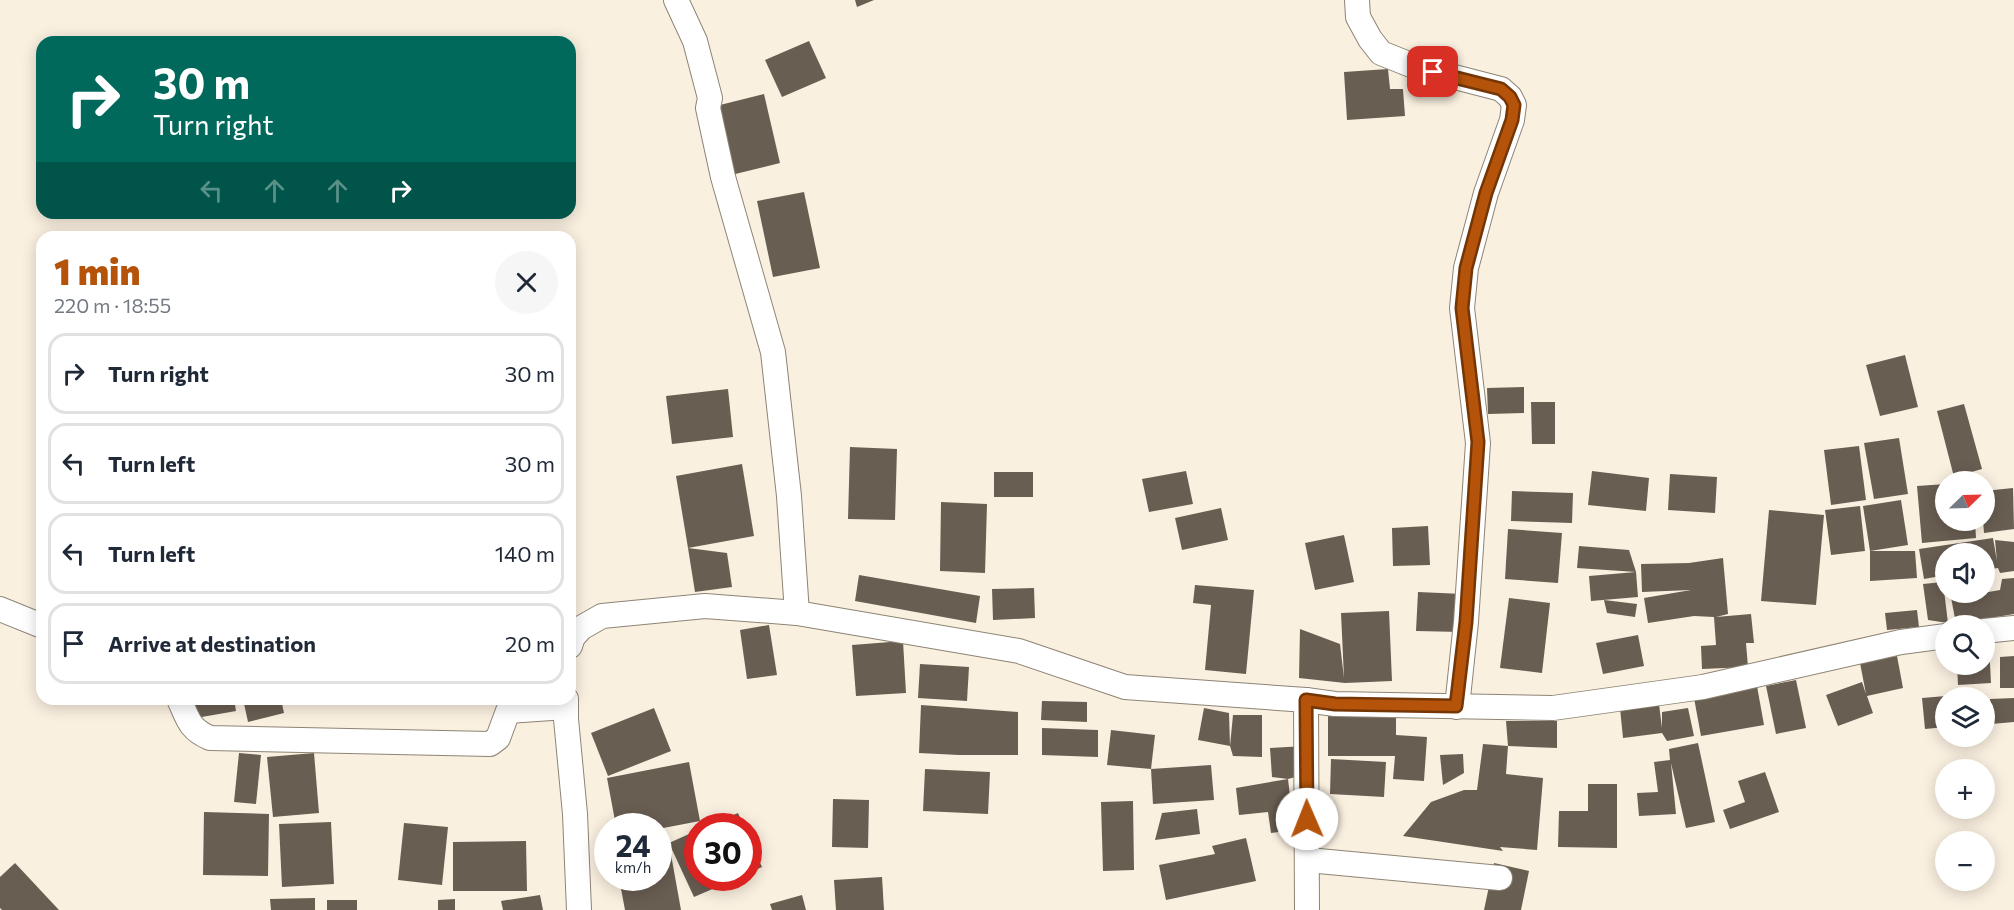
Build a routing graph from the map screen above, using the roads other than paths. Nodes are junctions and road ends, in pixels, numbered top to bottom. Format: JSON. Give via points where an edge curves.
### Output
{"nodes":[{"id":1,"x":676,"y":0,"type":"edge"},
{"id":2,"x":1357,"y":0,"type":"edge"},
{"id":3,"x":0,"y":609,"type":"edge"},
{"id":4,"x":797,"y":613,"type":"junction"},
{"id":5,"x":36,"y":624,"type":"edge"},
{"id":6,"x":2014,"y":628,"type":"edge"},
{"id":7,"x":1995,"y":630,"type":"edge"},
{"id":8,"x":576,"y":634,"type":"edge"},
{"id":9,"x":1935,"y":637,"type":"edge"},
{"id":10,"x":1306,"y":700,"type":"junction"},
{"id":11,"x":182,"y":705,"type":"edge"},
{"id":12,"x":552,"y":705,"type":"edge"},
{"id":13,"x":566,"y":705,"type":"edge"},
{"id":14,"x":1456,"y":706,"type":"junction"},
{"id":15,"x":1308,"y":860,"type":"junction"},
{"id":16,"x":1500,"y":878,"type":"dead end"},
{"id":17,"x":579,"y":910,"type":"edge"},
{"id":18,"x":1307,"y":910,"type":"edge"}],
"edges":[{"from":1,"to":4,"type":"street","via":[[696,41],[723,177],[773,352]]},
{"from":2,"to":14,"type":"street","via":[[1358,17],[1381,53],[1416,67],[1501,89],[1514,105],[1466,268],[1462,308],[1478,442]]},
{"from":3,"to":5,"type":"street"},
{"from":4,"to":8,"type":"street","via":[[705,606],[602,616]]},
{"from":4,"to":10,"type":"street","via":[[1019,651],[1125,687]]},
{"from":6,"to":7,"type":"street"},
{"from":9,"to":14,"type":"street","via":[[1703,687],[1553,708]]},
{"from":10,"to":14,"type":"street"},
{"from":10,"to":15,"type":"street"},
{"from":11,"to":12,"type":"street","via":[[191,726],[210,738],[490,744],[496,741],[508,711]]},
{"from":13,"to":17,"type":"street"},
{"from":15,"to":16,"type":"street"},
{"from":15,"to":18,"type":"street"}]}
